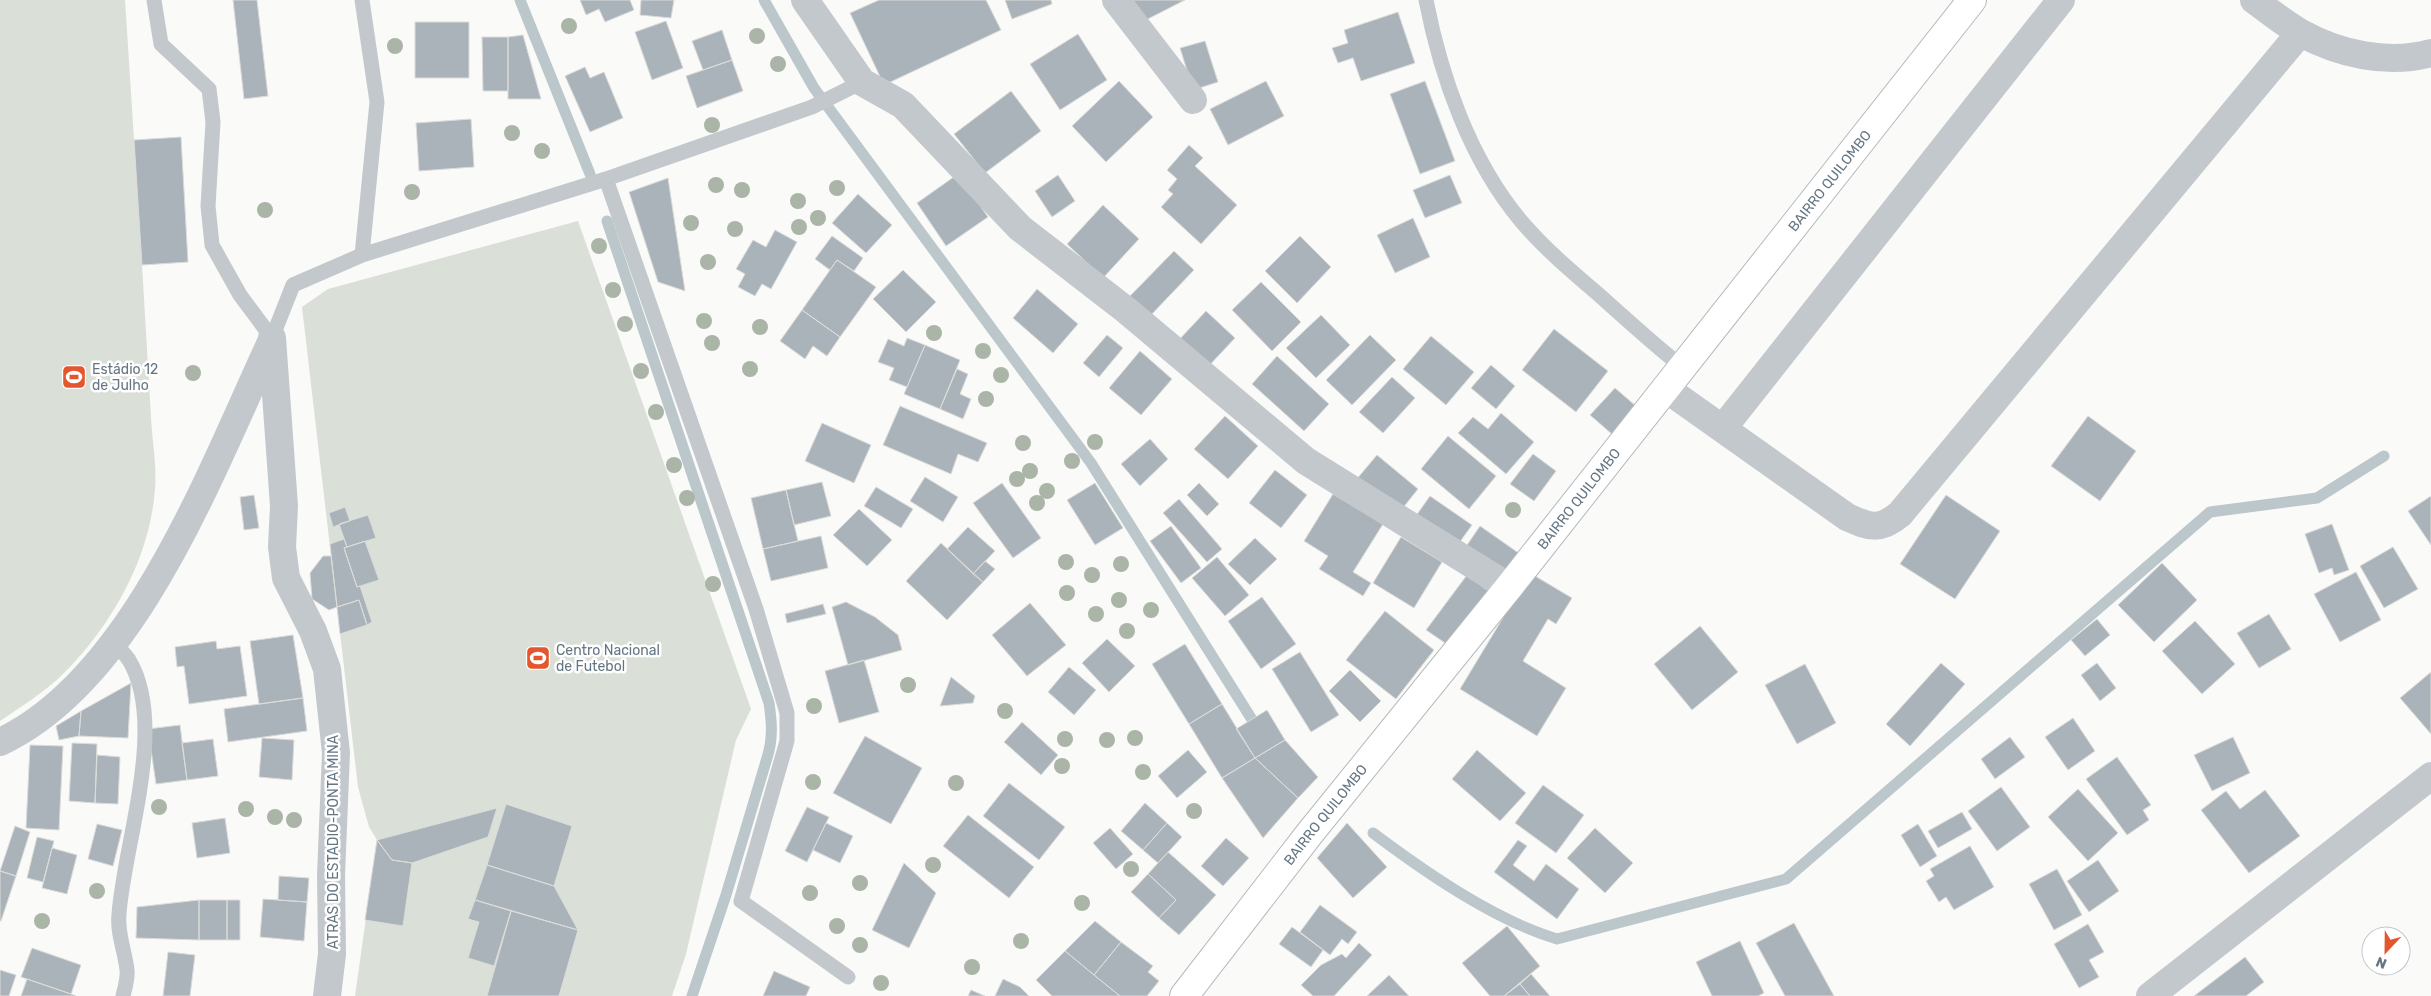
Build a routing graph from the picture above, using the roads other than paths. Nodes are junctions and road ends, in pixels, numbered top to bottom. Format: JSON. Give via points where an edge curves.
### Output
{"nodes":[{"id":1,"x":154,"y":0,"type":"edge"},
{"id":2,"x":362,"y":0,"type":"edge"},
{"id":3,"x":805,"y":0,"type":"edge"},
{"id":4,"x":1116,"y":0,"type":"edge"},
{"id":5,"x":1426,"y":0,"type":"edge"},
{"id":6,"x":1972,"y":0,"type":"edge"},
{"id":7,"x":2061,"y":0,"type":"edge"},
{"id":8,"x":2254,"y":0,"type":"edge"},
{"id":9,"x":2300,"y":33,"type":"junction"},
{"id":10,"x":2431,"y":53,"type":"edge"},
{"id":11,"x":862,"y":82,"type":"junction"},
{"id":12,"x":1193,"y":100,"type":"dead end"},
{"id":13,"x":606,"y":179,"type":"junction"},
{"id":14,"x":362,"y":255,"type":"junction"},
{"id":15,"x":272,"y":338,"type":"junction"},
{"id":16,"x":1681,"y":366,"type":"junction"},
{"id":17,"x":1665,"y":388,"type":"junction"},
{"id":18,"x":1723,"y":428,"type":"junction"},
{"id":19,"x":1509,"y":586,"type":"junction"},
{"id":20,"x":114,"y":642,"type":"junction"},
{"id":21,"x":0,"y":742,"type":"edge"},
{"id":22,"x":2431,"y":776,"type":"edge"},
{"id":23,"x":848,"y":977,"type":"dead end"},
{"id":24,"x":123,"y":996,"type":"edge"},
{"id":25,"x":327,"y":996,"type":"edge"},
{"id":26,"x":1184,"y":996,"type":"edge"},
{"id":27,"x":2150,"y":996,"type":"edge"}],
"edges":[{"from":1,"to":15,"type":"lane","via":[[161,44],[209,89],[214,122],[208,206],[212,245],[240,295]]},
{"from":2,"to":14,"type":"lane","via":[[377,102]]},
{"from":3,"to":11,"type":"street"},
{"from":4,"to":12,"type":"street"},
{"from":5,"to":16,"type":"lane","via":[[1434,42],[1463,122],[1489,172],[1521,220],[1553,255]]},
{"from":6,"to":16,"type":"street","name":"BAIRRO QUILOMBO"},
{"from":7,"to":18,"type":"street"},
{"from":8,"to":9,"type":"street"},
{"from":9,"to":10,"type":"street","via":[[2330,47],[2361,55],[2394,57]]},
{"from":9,"to":18,"type":"street","via":[[1900,514],[1889,523],[1876,526],[1847,516]]},
{"from":11,"to":13,"type":"lane","via":[[812,107]]},
{"from":11,"to":19,"type":"street","via":[[903,105],[1020,228],[1126,310],[1306,460]]},
{"from":13,"to":14,"type":"lane"},
{"from":13,"to":23,"type":"lane","via":[[756,609],[787,712],[787,741],[741,901]]},
{"from":14,"to":15,"type":"lane","via":[[293,285]]},
{"from":15,"to":20,"type":"street","via":[[180,538]]},
{"from":15,"to":25,"type":"street","name":"ATRAS DO ESTADIO-PONTA MINA","via":[[286,578],[313,631],[326,669],[336,753],[331,875],[332,954]]},
{"from":16,"to":17,"type":"street","name":"BAIRRO QUILOMBO"},
{"from":17,"to":18,"type":"street"},
{"from":17,"to":19,"type":"street","name":"BAIRRO QUILOMBO"},
{"from":19,"to":26,"type":"street","name":"BAIRRO QUILOMBO","via":[[1310,833]]},
{"from":20,"to":21,"type":"street","via":[[77,687],[42,716]]},
{"from":20,"to":24,"type":"lane","via":[[128,659],[138,680],[144,714],[140,783],[119,914],[120,942],[127,971]]},
{"from":22,"to":27,"type":"street"}]}
